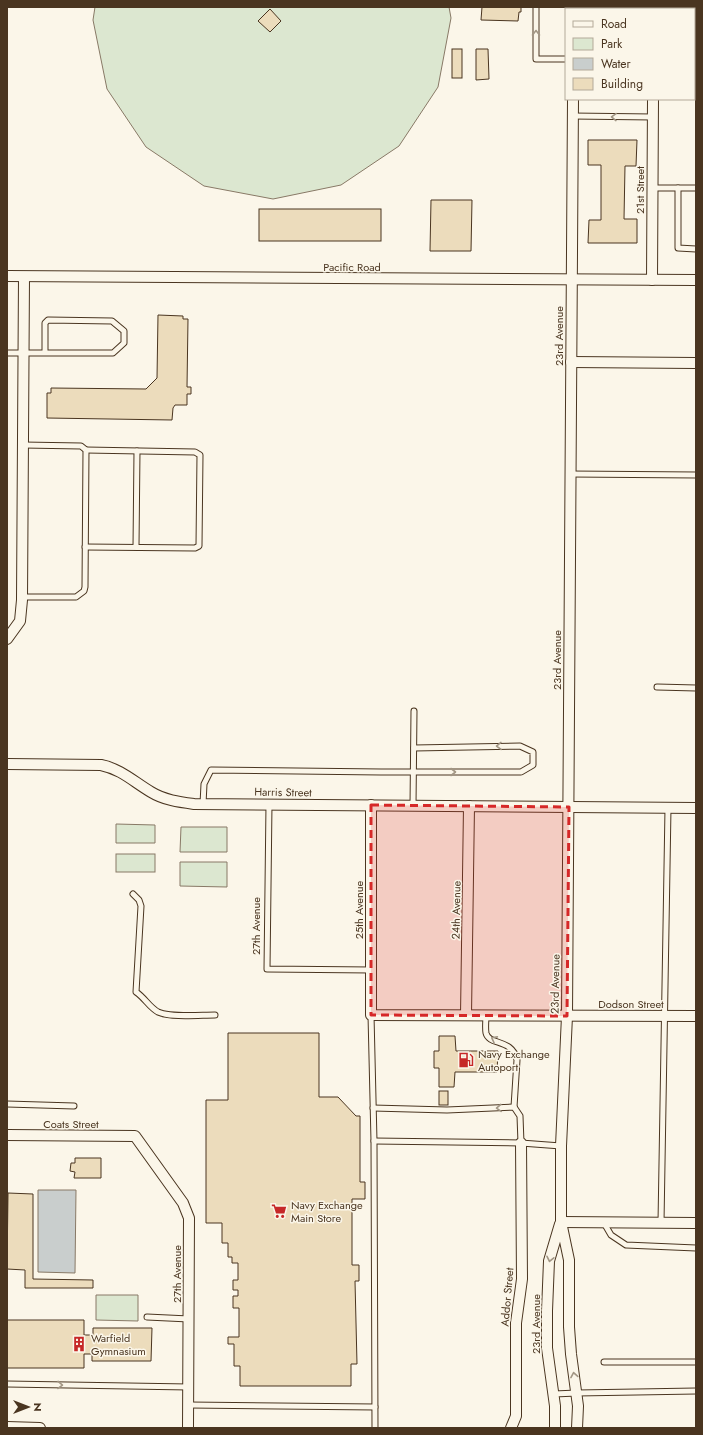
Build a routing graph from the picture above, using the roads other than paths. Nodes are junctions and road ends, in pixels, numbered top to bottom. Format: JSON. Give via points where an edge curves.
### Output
{"nodes":[{"id":1,"x":536,"y":7,"type":"edge"},
{"id":2,"x":565,"y":59,"type":"edge"},
{"id":3,"x":573,"y":100,"type":"edge"},
{"id":4,"x":652,"y":100,"type":"edge"},
{"id":5,"x":572,"y":116,"type":"junction"},
{"id":6,"x":652,"y":117,"type":"junction"},
{"id":7,"x":652,"y":188,"type":"junction"},
{"id":8,"x":678,"y":188,"type":"junction"},
{"id":9,"x":696,"y":188,"type":"edge"},
{"id":10,"x":696,"y":249,"type":"edge"},
{"id":11,"x":7,"y":276,"type":"edge"},
{"id":12,"x":24,"y":277,"type":"junction"},
{"id":13,"x":652,"y":280,"type":"junction"},
{"id":14,"x":696,"y":280,"type":"edge"},
{"id":15,"x":571,"y":281,"type":"junction"},
{"id":16,"x":7,"y":353,"type":"edge"},
{"id":17,"x":23,"y":353,"type":"junction"},
{"id":18,"x":45,"y":353,"type":"junction"},
{"id":19,"x":570,"y":362,"type":"junction"},
{"id":20,"x":696,"y":363,"type":"edge"},
{"id":21,"x":23,"y":445,"type":"junction"},
{"id":22,"x":86,"y":450,"type":"junction"},
{"id":23,"x":137,"y":451,"type":"junction"},
{"id":24,"x":570,"y":474,"type":"junction"},
{"id":25,"x":696,"y":475,"type":"edge"},
{"id":26,"x":85,"y":547,"type":"junction"},
{"id":27,"x":136,"y":547,"type":"junction"},
{"id":28,"x":22,"y":597,"type":"junction"},
{"id":29,"x":7,"y":639,"type":"edge"},
{"id":30,"x":657,"y":687,"type":"dead end"},
{"id":31,"x":696,"y":688,"type":"edge"},
{"id":32,"x":414,"y":711,"type":"dead end"},
{"id":33,"x":414,"y":748,"type":"junction"},
{"id":34,"x":7,"y":764,"type":"edge"},
{"id":35,"x":414,"y":772,"type":"junction"},
{"id":36,"x":203,"y":804,"type":"junction"},
{"id":37,"x":269,"y":804,"type":"junction"},
{"id":38,"x":371,"y":805,"type":"junction"},
{"id":39,"x":413,"y":806,"type":"junction"},
{"id":40,"x":469,"y":806,"type":"junction"},
{"id":41,"x":569,"y":807,"type":"junction"},
{"id":42,"x":668,"y":808,"type":"junction"},
{"id":43,"x":696,"y":808,"type":"edge"},
{"id":44,"x":133,"y":894,"type":"dead end"},
{"id":45,"x":371,"y":970,"type":"junction"},
{"id":46,"x":486,"y":1014,"type":"junction"},
{"id":47,"x":215,"y":1015,"type":"dead end"},
{"id":48,"x":371,"y":1015,"type":"junction"},
{"id":49,"x":466,"y":1015,"type":"junction"},
{"id":50,"x":567,"y":1016,"type":"junction"},
{"id":51,"x":665,"y":1016,"type":"junction"},
{"id":52,"x":696,"y":1016,"type":"edge"},
{"id":53,"x":7,"y":1104,"type":"edge"},
{"id":54,"x":74,"y":1106,"type":"dead end"},
{"id":55,"x":514,"y":1107,"type":"junction"},
{"id":56,"x":374,"y":1108,"type":"junction"},
{"id":57,"x":7,"y":1135,"type":"edge"},
{"id":58,"x":135,"y":1136,"type":"joint"},
{"id":59,"x":374,"y":1141,"type":"junction"},
{"id":60,"x":521,"y":1143,"type":"junction"},
{"id":61,"x":560,"y":1146,"type":"junction"},
{"id":62,"x":561,"y":1222,"type":"junction"},
{"id":63,"x":603,"y":1222,"type":"junction"},
{"id":64,"x":661,"y":1223,"type":"junction"},
{"id":65,"x":696,"y":1223,"type":"edge"},
{"id":66,"x":696,"y":1248,"type":"edge"},
{"id":67,"x":147,"y":1317,"type":"dead end"},
{"id":68,"x":189,"y":1319,"type":"junction"},
{"id":69,"x":604,"y":1362,"type":"dead end"},
{"id":70,"x":696,"y":1362,"type":"edge"},
{"id":71,"x":7,"y":1384,"type":"edge"},
{"id":72,"x":189,"y":1387,"type":"junction"},
{"id":73,"x":696,"y":1391,"type":"edge"},
{"id":74,"x":577,"y":1392,"type":"junction"},
{"id":75,"x":554,"y":1394,"type":"junction"},
{"id":76,"x":189,"y":1405,"type":"junction"},
{"id":77,"x":375,"y":1407,"type":"junction"},
{"id":78,"x":7,"y":1427,"type":"edge"},
{"id":79,"x":40,"y":1428,"type":"edge"},
{"id":80,"x":188,"y":1428,"type":"edge"},
{"id":81,"x":375,"y":1428,"type":"edge"},
{"id":82,"x":511,"y":1428,"type":"edge"},
{"id":83,"x":555,"y":1428,"type":"edge"},
{"id":84,"x":578,"y":1428,"type":"edge"}],
"edges":[{"from":2,"to":1,"type":"lane","one_way":true,"via":[[536,59]]},
{"from":3,"to":5,"type":"street","name":"23rd Avenue"},
{"from":4,"to":6,"type":"street","name":"21st Street"},
{"from":6,"to":5,"type":"lane","one_way":true},
{"from":5,"to":15,"type":"street","name":"23rd Avenue"},
{"from":6,"to":7,"type":"street","name":"21st Street"},
{"from":7,"to":8,"type":"lane"},
{"from":7,"to":13,"type":"street","name":"21st Street"},
{"from":8,"to":9,"type":"lane"},
{"from":8,"to":10,"type":"lane","via":[[678,248]]},
{"from":11,"to":12,"type":"street","name":"Pacific Road"},
{"from":12,"to":15,"type":"street","name":"Pacific Road"},
{"from":12,"to":17,"type":"street"},
{"from":13,"to":14,"type":"street","name":"Pacific Road"},
{"from":13,"to":15,"type":"street","name":"Pacific Road"},
{"from":15,"to":19,"type":"street","name":"23rd Avenue"},
{"from":16,"to":17,"type":"lane"},
{"from":17,"to":18,"type":"lane"},
{"from":17,"to":21,"type":"street"},
{"from":18,"to":18,"type":"lane","via":[[113,353],[123,345],[124,331],[112,321],[48,320]]},
{"from":19,"to":20,"type":"street"},
{"from":19,"to":24,"type":"street","name":"23rd Avenue"},
{"from":21,"to":22,"type":"lane","via":[[81,446]]},
{"from":21,"to":28,"type":"street"},
{"from":22,"to":23,"type":"lane"},
{"from":22,"to":26,"type":"lane"},
{"from":23,"to":27,"type":"lane"},
{"from":23,"to":27,"type":"lane","via":[[196,452],[200,455],[200,543],[195,548]]},
{"from":24,"to":25,"type":"lane"},
{"from":24,"to":41,"type":"street","name":"23rd Avenue"},
{"from":26,"to":27,"type":"lane"},
{"from":26,"to":28,"type":"lane","via":[[85,587],[80,595]]},
{"from":28,"to":29,"type":"street","via":[[20,621]]},
{"from":30,"to":31,"type":"lane"},
{"from":32,"to":33,"type":"lane"},
{"from":33,"to":35,"type":"lane"},
{"from":35,"to":33,"type":"lane","one_way":true,"via":[[522,772],[533,765],[532,752],[520,746]]},
{"from":34,"to":36,"type":"street","name":"Harris Street","via":[[112,767],[159,796],[177,802]]},
{"from":35,"to":36,"type":"lane","via":[[211,770],[204,784]]},
{"from":35,"to":39,"type":"lane"},
{"from":36,"to":37,"type":"street","name":"Harris Street"},
{"from":37,"to":38,"type":"street","name":"Harris Street"},
{"from":37,"to":45,"type":"lane","name":"27th Avenue","via":[[268,969]]},
{"from":38,"to":39,"type":"street","name":"Harris Street"},
{"from":38,"to":45,"type":"street","name":"25th Avenue"},
{"from":39,"to":40,"type":"street","name":"Harris Street"},
{"from":40,"to":41,"type":"street","name":"Harris Street"},
{"from":40,"to":49,"type":"street","name":"24th Avenue"},
{"from":41,"to":42,"type":"street","name":"Harris Street"},
{"from":41,"to":50,"type":"street","name":"23rd Avenue"},
{"from":42,"to":43,"type":"street","name":"Harris Street"},
{"from":42,"to":51,"type":"lane"},
{"from":44,"to":47,"type":"lane","via":[[141,906],[136,992],[151,1007],[168,1015]]},
{"from":45,"to":48,"type":"street","name":"25th Avenue"},
{"from":46,"to":49,"type":"street","name":"Dodson Street"},
{"from":46,"to":50,"type":"street","name":"Dodson Street"},
{"from":55,"to":46,"type":"lane","one_way":true,"via":[[518,1060],[506,1044],[490,1039],[486,1034]]},
{"from":48,"to":49,"type":"street","name":"Dodson Street"},
{"from":48,"to":56,"type":"lane"},
{"from":50,"to":51,"type":"street","name":"Dodson Street"},
{"from":50,"to":61,"type":"street","name":"23rd Avenue"},
{"from":51,"to":52,"type":"street","name":"Dodson Street"},
{"from":51,"to":64,"type":"lane"},
{"from":53,"to":54,"type":"lane"},
{"from":55,"to":56,"type":"lane","one_way":true,"via":[[447,1110]]},
{"from":55,"to":60,"type":"lane","via":[[520,1116]]},
{"from":56,"to":59,"type":"lane"},
{"from":57,"to":58,"type":"street","name":"Coats Street"},
{"from":58,"to":68,"type":"street","name":"27th Avenue","via":[[183,1203],[189,1218]]},
{"from":59,"to":60,"type":"lane"},
{"from":59,"to":77,"type":"lane"},
{"from":60,"to":61,"type":"lane"},
{"from":60,"to":82,"type":"street","name":"Addor Street","via":[[522,1280],[516,1323],[516,1416]]},
{"from":61,"to":62,"type":"street","name":"23rd Avenue"},
{"from":62,"to":63,"type":"street"},
{"from":74,"to":62,"type":"street","name":"23rd Avenue","one_way":true,"via":[[571,1354],[569,1260]]},
{"from":62,"to":75,"type":"street","name":"23rd Avenue","one_way":true,"via":[[548,1261],[547,1348]]},
{"from":63,"to":64,"type":"street"},
{"from":63,"to":66,"type":"lane","via":[[611,1235],[626,1245]]},
{"from":64,"to":65,"type":"street"},
{"from":67,"to":68,"type":"lane"},
{"from":68,"to":72,"type":"street","name":"27th Avenue"},
{"from":69,"to":70,"type":"lane"},
{"from":71,"to":72,"type":"lane","one_way":true},
{"from":72,"to":76,"type":"street","name":"27th Avenue"},
{"from":73,"to":74,"type":"lane"},
{"from":74,"to":75,"type":"lane"},
{"from":74,"to":84,"type":"street","name":"23rd Avenue"},
{"from":75,"to":83,"type":"street","name":"23rd Avenue"},
{"from":76,"to":77,"type":"lane"},
{"from":76,"to":80,"type":"street","name":"27th Avenue"},
{"from":77,"to":81,"type":"lane"},
{"from":78,"to":79,"type":"street"}]}
